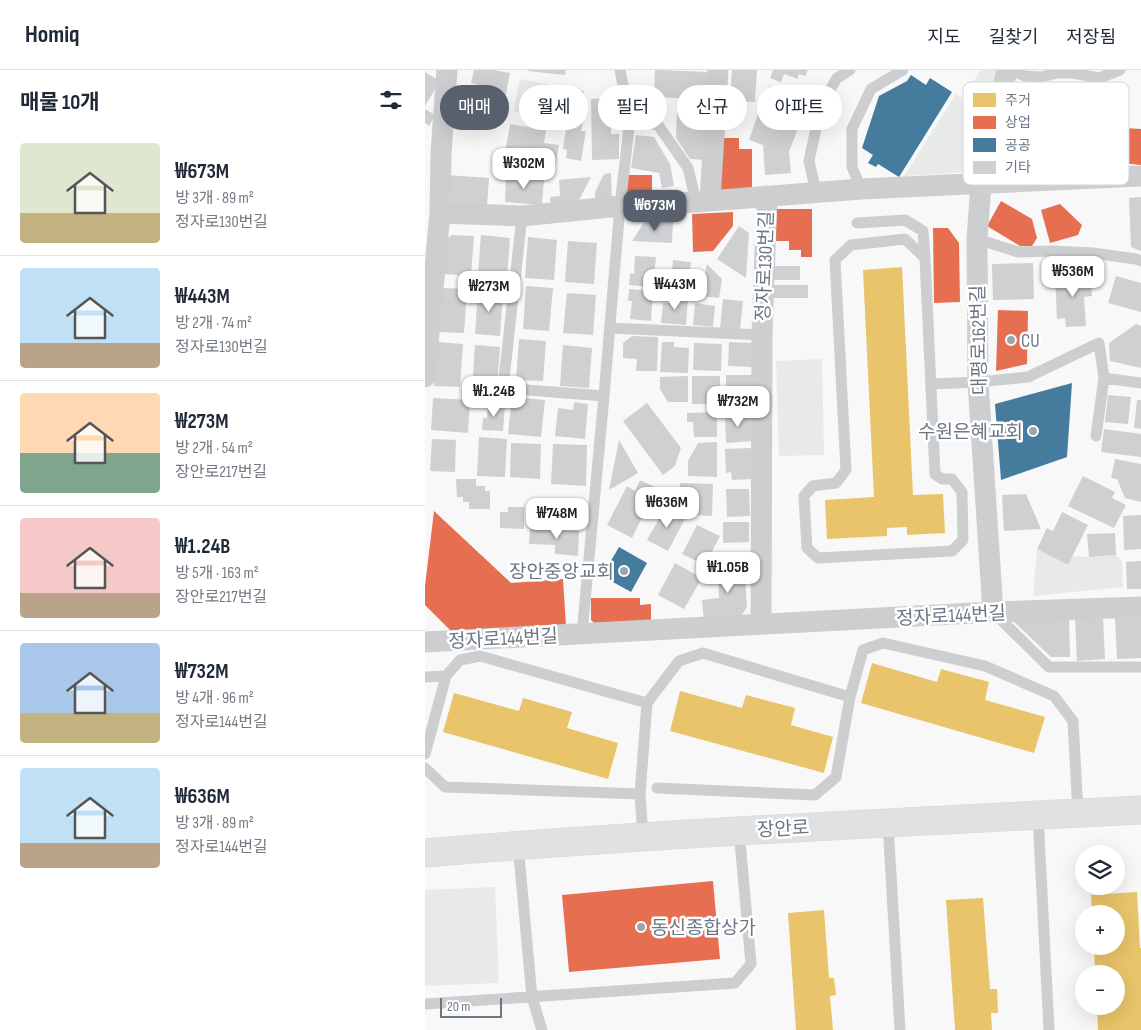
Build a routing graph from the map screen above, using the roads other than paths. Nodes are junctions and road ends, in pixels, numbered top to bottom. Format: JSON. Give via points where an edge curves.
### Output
{"nodes":[{"id":1,"x":447,"y":70,"type":"edge"},
{"id":2,"x":621,"y":70,"type":"edge"},
{"id":3,"x":718,"y":70,"type":"edge"},
{"id":4,"x":850,"y":70,"type":"edge"},
{"id":5,"x":903,"y":70,"type":"edge"},
{"id":6,"x":1009,"y":70,"type":"edge"},
{"id":7,"x":1120,"y":70,"type":"edge"},
{"id":8,"x":624,"y":85,"type":"edge"},
{"id":9,"x":629,"y":130,"type":"edge"},
{"id":10,"x":661,"y":130,"type":"edge"},
{"id":11,"x":963,"y":185,"type":"edge"},
{"id":12,"x":981,"y":185,"type":"edge"},
{"id":13,"x":861,"y":189,"type":"junction"},
{"id":14,"x":816,"y":192,"type":"junction"},
{"id":15,"x":767,"y":196,"type":"junction"},
{"id":16,"x":703,"y":201,"type":"junction"},
{"id":17,"x":620,"y":206,"type":"junction"},
{"id":18,"x":440,"y":214,"type":"junction"},
{"id":19,"x":522,"y":216,"type":"junction"},
{"id":20,"x":857,"y":223,"type":"dead end"},
{"id":21,"x":977,"y":238,"type":"junction"},
{"id":22,"x":925,"y":258,"type":"junction"},
{"id":23,"x":1141,"y":261,"type":"edge"},
{"id":24,"x":610,"y":328,"type":"junction"},
{"id":25,"x":762,"y":335,"type":"junction"},
{"id":26,"x":425,"y":377,"type":"edge"},
{"id":27,"x":1104,"y":378,"type":"junction"},
{"id":28,"x":978,"y":382,"type":"junction"},
{"id":29,"x":1141,"y":383,"type":"edge"},
{"id":30,"x":932,"y":384,"type":"junction"},
{"id":31,"x":604,"y":396,"type":"junction"},
{"id":32,"x":1096,"y":436,"type":"dead end"},
{"id":33,"x":1141,"y":607,"type":"edge"},
{"id":34,"x":993,"y":612,"type":"junction"},
{"id":35,"x":761,"y":624,"type":"junction"},
{"id":36,"x":582,"y":634,"type":"junction"},
{"id":37,"x":425,"y":642,"type":"edge"},
{"id":38,"x":1141,"y":667,"type":"edge"},
{"id":39,"x":446,"y":676,"type":"junction"},
{"id":40,"x":425,"y":677,"type":"edge"},
{"id":41,"x":850,"y":697,"type":"junction"},
{"id":42,"x":647,"y":703,"type":"junction"},
{"id":43,"x":425,"y":754,"type":"edge"},
{"id":44,"x":425,"y":768,"type":"edge"},
{"id":45,"x":657,"y":788,"type":"dead end"},
{"id":46,"x":640,"y":794,"type":"junction"},
{"id":47,"x":1141,"y":810,"type":"edge"},
{"id":48,"x":1078,"y":813,"type":"junction"},
{"id":49,"x":1038,"y":815,"type":"junction"},
{"id":50,"x":888,"y":822,"type":"junction"},
{"id":51,"x":739,"y":830,"type":"junction"},
{"id":52,"x":643,"y":837,"type":"junction"},
{"id":53,"x":518,"y":845,"type":"junction"},
{"id":54,"x":425,"y":853,"type":"edge"},
{"id":55,"x":532,"y":997,"type":"junction"},
{"id":56,"x":425,"y":1004,"type":"edge"},
{"id":57,"x":542,"y":1030,"type":"edge"},
{"id":58,"x":900,"y":1030,"type":"edge"},
{"id":59,"x":1049,"y":1030,"type":"edge"}],
"edges":[{"from":1,"to":18,"type":"street"},
{"from":2,"to":8,"type":"lane"},
{"from":3,"to":16,"type":"street"},
{"from":4,"to":14,"type":"lane","via":[[837,78],[821,105],[809,161]]},
{"from":5,"to":13,"type":"lane","via":[[871,89],[852,129],[852,167]]},
{"from":6,"to":7,"type":"lane","name":"대평로162번길","via":[[1025,76],[1073,73],[1099,78]]},
{"from":9,"to":17,"type":"lane"},
{"from":10,"to":16,"type":"lane","via":[[688,168]]},
{"from":11,"to":13,"type":"street","name":"정자로130번길"},
{"from":12,"to":21,"type":"street","name":"대평로162번길"},
{"from":13,"to":14,"type":"street","name":"정자로130번길"},
{"from":14,"to":15,"type":"street","name":"정자로130번길"},
{"from":15,"to":16,"type":"street","name":"정자로130번길"},
{"from":15,"to":25,"type":"street","name":"정자로130번길"},
{"from":16,"to":17,"type":"street","name":"정자로130번길"},
{"from":17,"to":19,"type":"street","name":"정자로130번길"},
{"from":17,"to":24,"type":"lane"},
{"from":18,"to":19,"type":"street","name":"정자로130번길"},
{"from":18,"to":26,"type":"street"},
{"from":19,"to":31,"type":"lane","via":[[503,388]]},
{"from":20,"to":22,"type":"lane","via":[[905,220],[923,231]]},
{"from":21,"to":23,"type":"lane","via":[[1019,252],[1093,253]]},
{"from":21,"to":28,"type":"street","name":"대평로162번길"},
{"from":22,"to":30,"type":"lane"},
{"from":22,"to":30,"type":"lane","via":[[905,239],[851,245],[835,260],[846,470],[836,483],[813,486],[804,496],[807,548],[818,558],[952,551],[963,540],[962,492],[952,479],[943,480],[935,474]]},
{"from":24,"to":25,"type":"lane"},
{"from":24,"to":31,"type":"lane"},
{"from":25,"to":35,"type":"street"},
{"from":27,"to":28,"type":"lane","via":[[1099,342],[1028,377]]},
{"from":27,"to":29,"type":"lane"},
{"from":27,"to":32,"type":"lane"},
{"from":28,"to":30,"type":"lane"},
{"from":28,"to":34,"type":"street","name":"대평로162번길"},
{"from":31,"to":36,"type":"lane","name":"정자로144번길"},
{"from":33,"to":34,"type":"street","name":"정자로144번길"},
{"from":34,"to":35,"type":"street","name":"정자로144번길"},
{"from":34,"to":38,"type":"lane","via":[[1049,667]]},
{"from":35,"to":36,"type":"street","name":"정자로144번길"},
{"from":36,"to":37,"type":"street","name":"정자로144번길"},
{"from":39,"to":40,"type":"lane"},
{"from":39,"to":42,"type":"lane","via":[[460,660],[480,656]]},
{"from":39,"to":43,"type":"lane"},
{"from":41,"to":42,"type":"lane","via":[[703,653],[679,661]]},
{"from":41,"to":45,"type":"lane","via":[[836,777],[815,795]]},
{"from":41,"to":48,"type":"lane","via":[[863,650],[883,643],[985,666],[1053,696],[1073,721]]},
{"from":42,"to":46,"type":"lane"},
{"from":44,"to":46,"type":"lane","via":[[445,787]]},
{"from":46,"to":52,"type":"lane"},
{"from":47,"to":48,"type":"main road","name":"장안로"},
{"from":48,"to":49,"type":"main road","name":"장안로"},
{"from":49,"to":50,"type":"main road","name":"장안로"},
{"from":49,"to":59,"type":"lane"},
{"from":50,"to":51,"type":"main road","name":"장안로"},
{"from":50,"to":58,"type":"lane"},
{"from":51,"to":52,"type":"main road","name":"장안로"},
{"from":51,"to":55,"type":"lane","via":[[751,964],[735,983]]},
{"from":52,"to":53,"type":"main road","name":"장안로"},
{"from":53,"to":54,"type":"main road","name":"장안로"},
{"from":53,"to":55,"type":"lane"},
{"from":55,"to":56,"type":"lane"},
{"from":55,"to":57,"type":"lane"}]}
